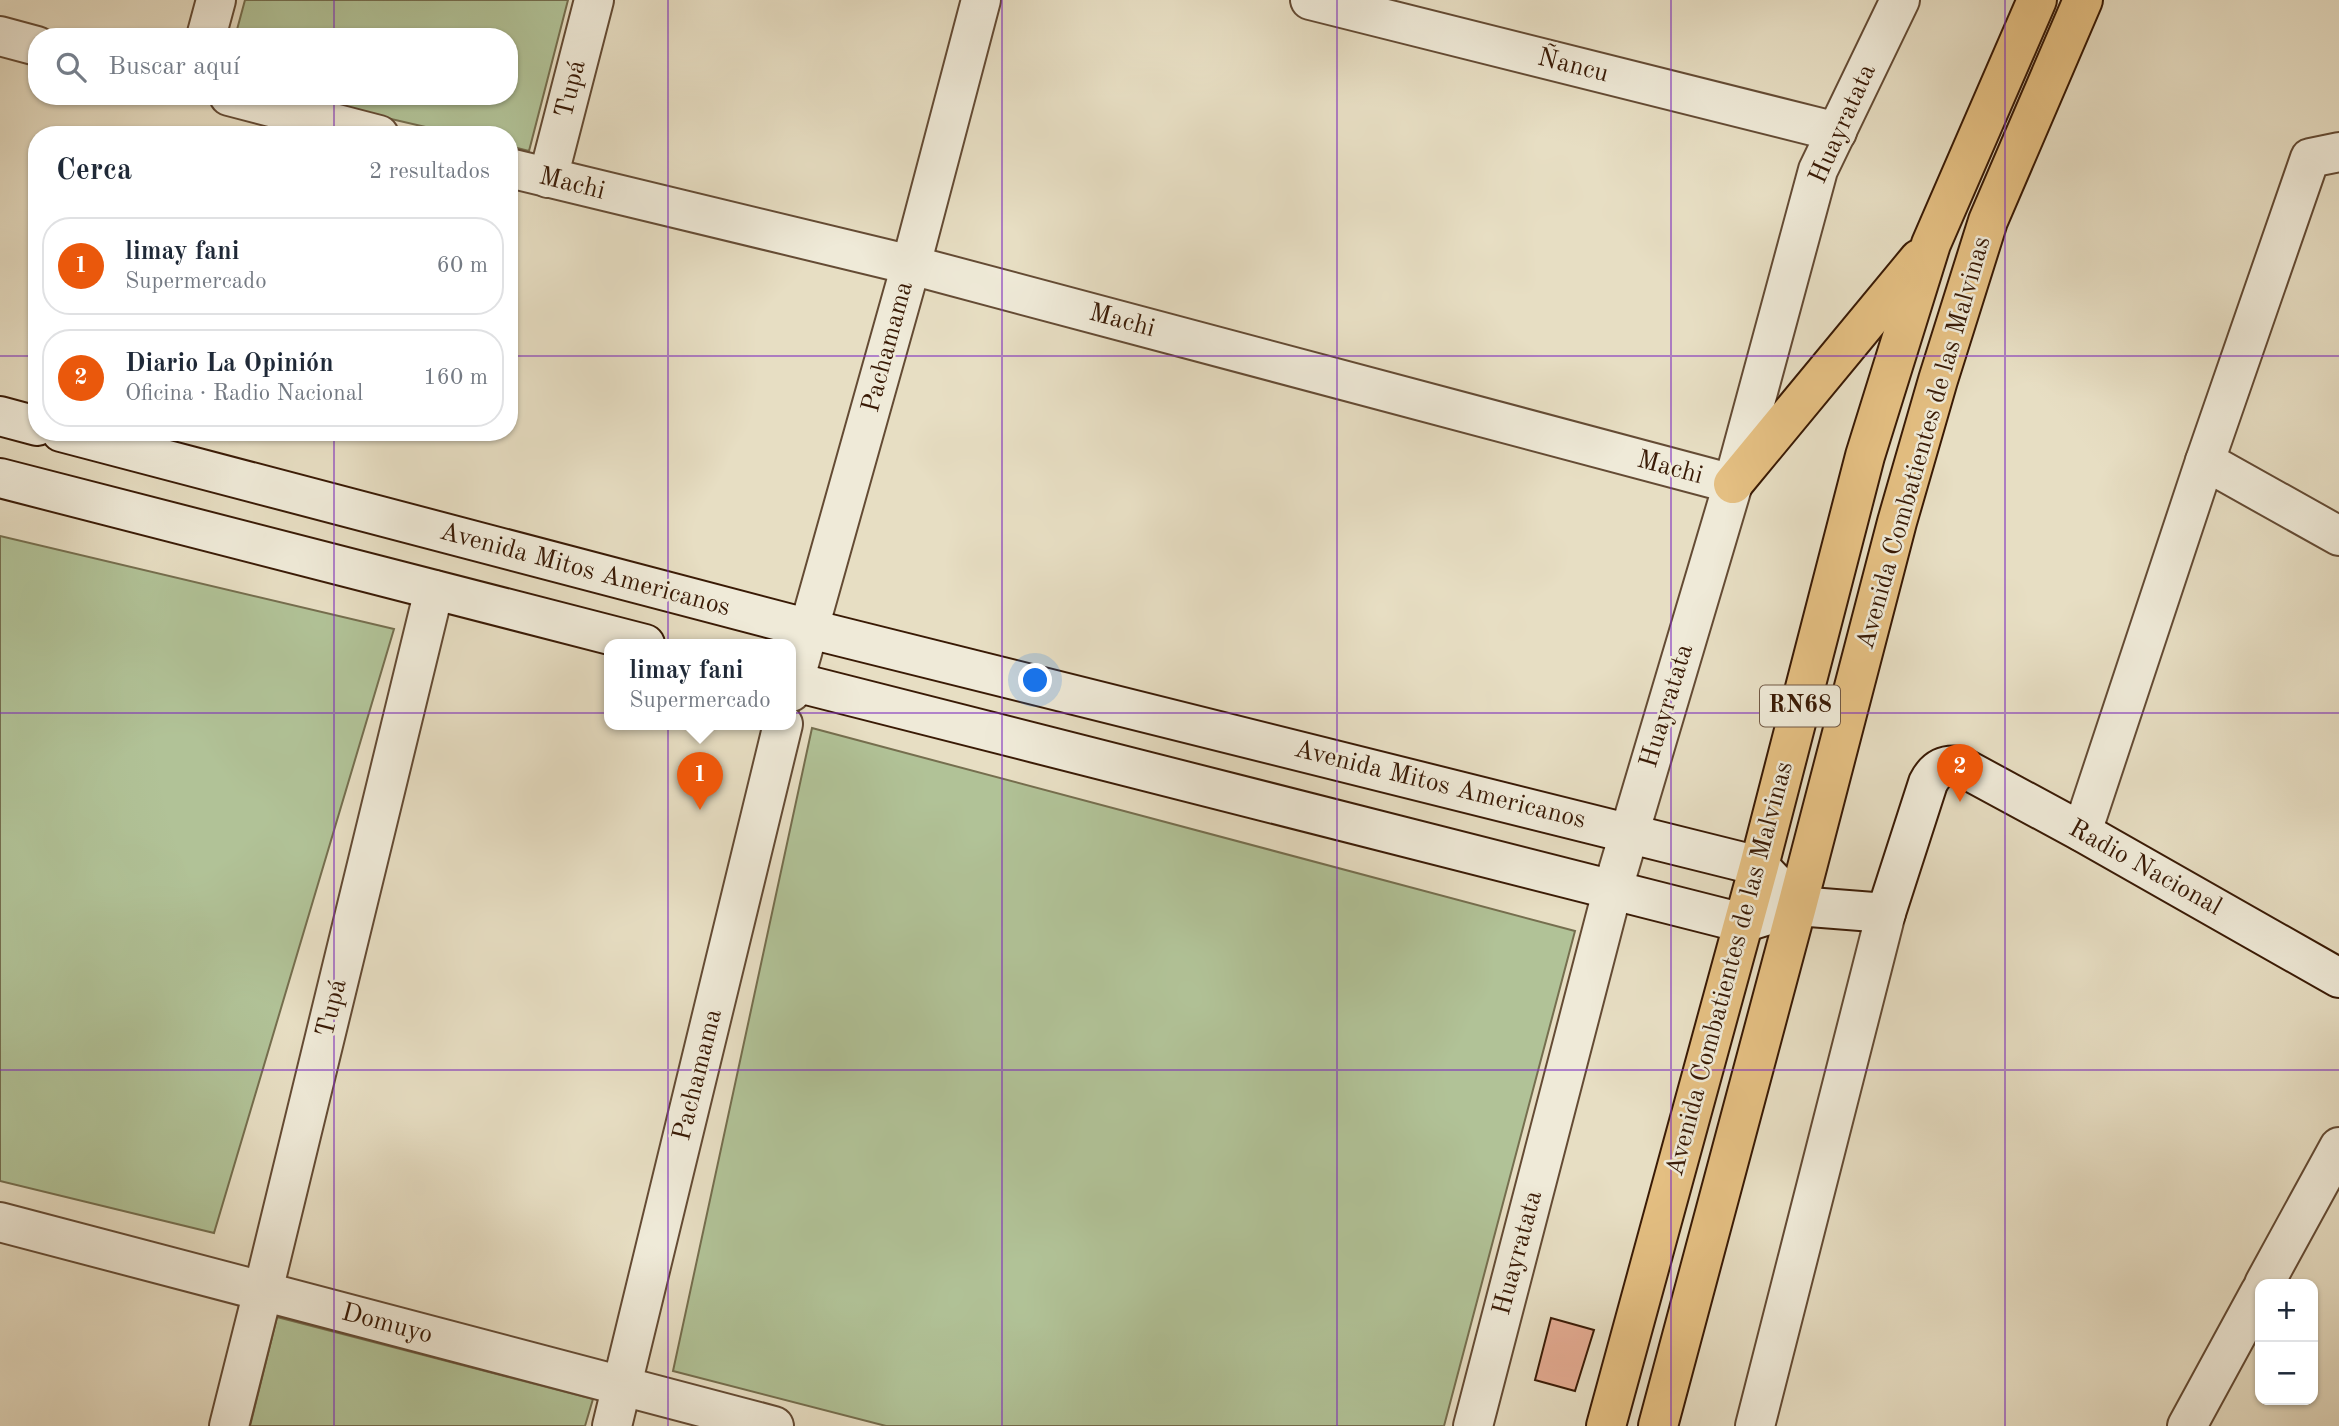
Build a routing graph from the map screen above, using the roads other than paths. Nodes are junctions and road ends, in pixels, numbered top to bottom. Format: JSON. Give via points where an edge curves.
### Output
{"nodes":[{"id":1,"x":216,"y":0,"type":"edge"},
{"id":2,"x":594,"y":0,"type":"edge"},
{"id":3,"x":981,"y":0,"type":"edge"},
{"id":4,"x":1310,"y":0,"type":"edge"},
{"id":5,"x":1899,"y":0,"type":"edge"},
{"id":6,"x":2037,"y":0,"type":"edge"},
{"id":7,"x":2083,"y":0,"type":"edge"},
{"id":8,"x":208,"y":28,"type":"edge"},
{"id":9,"x":0,"y":36,"type":"edge"},
{"id":10,"x":28,"y":44,"type":"edge"},
{"id":11,"x":264,"y":105,"type":"edge"},
{"id":12,"x":344,"y":126,"type":"edge"},
{"id":13,"x":1837,"y":132,"type":"junction"},
{"id":14,"x":2339,"y":152,"type":"edge"},
{"id":15,"x":518,"y":170,"type":"edge"},
{"id":16,"x":548,"y":178,"type":"junction"},
{"id":17,"x":1931,"y":244,"type":"junction"},
{"id":18,"x":911,"y":265,"type":"junction"},
{"id":19,"x":0,"y":416,"type":"edge"},
{"id":20,"x":28,"y":424,"type":"edge"},
{"id":21,"x":95,"y":441,"type":"edge"},
{"id":22,"x":2204,"y":461,"type":"junction"},
{"id":23,"x":0,"y":478,"type":"edge"},
{"id":24,"x":1733,"y":484,"type":"junction"},
{"id":25,"x":2339,"y":536,"type":"edge"},
{"id":26,"x":434,"y":590,"type":"junction"},
{"id":27,"x":810,"y":629,"type":"junction"},
{"id":28,"x":625,"y":639,"type":"edge"},
{"id":29,"x":796,"y":673,"type":"edge"},
{"id":30,"x":796,"y":686,"type":"edge"},
{"id":31,"x":782,"y":730,"type":"edge"},
{"id":32,"x":1630,"y":832,"type":"junction"},
{"id":33,"x":2082,"y":832,"type":"junction"},
{"id":34,"x":1759,"y":866,"type":"junction"},
{"id":35,"x":1613,"y":888,"type":"junction"},
{"id":36,"x":1797,"y":906,"type":"junction"},
{"id":37,"x":1886,"y":913,"type":"junction"},
{"id":38,"x":1743,"y":923,"type":"junction"},
{"id":39,"x":2339,"y":978,"type":"edge"},
{"id":40,"x":2339,"y":1147,"type":"edge"},
{"id":41,"x":0,"y":1222,"type":"edge"},
{"id":42,"x":2267,"y":1279,"type":"edge"},
{"id":43,"x":263,"y":1291,"type":"junction"},
{"id":44,"x":2255,"y":1301,"type":"edge"},
{"id":45,"x":1766,"y":1382,"type":"junction"},
{"id":46,"x":622,"y":1386,"type":"junction"},
{"id":47,"x":229,"y":1426,"type":"edge"},
{"id":48,"x":612,"y":1426,"type":"edge"},
{"id":49,"x":774,"y":1426,"type":"edge"},
{"id":50,"x":1473,"y":1426,"type":"edge"},
{"id":51,"x":1606,"y":1426,"type":"edge"},
{"id":52,"x":1658,"y":1426,"type":"edge"},
{"id":53,"x":1736,"y":1426,"type":"edge"},
{"id":54,"x":1755,"y":1426,"type":"edge"},
{"id":55,"x":2187,"y":1426,"type":"edge"}],
"edges":[{"from":1,"to":8,"type":"street"},
{"from":2,"to":16,"type":"street","name":"Tupá"},
{"from":3,"to":18,"type":"street","name":"Pachamama"},
{"from":4,"to":13,"type":"street","name":"Ñancu"},
{"from":5,"to":13,"type":"street","name":"Huayratata"},
{"from":6,"to":17,"type":"main road","name":"Avenida Combatientes de las Malvinas","number":"RN68"},
{"from":7,"to":36,"type":"main road","name":"Avenida Combatientes de las Malvinas","number":"RN68","via":[[1983,234],[1897,522]]},
{"from":9,"to":10,"type":"street"},
{"from":11,"to":12,"type":"street"},
{"from":13,"to":24,"type":"street","name":"Huayratata","via":[[1818,170]]},
{"from":14,"to":22,"type":"street","via":[[2310,158]]},
{"from":15,"to":16,"type":"street","name":"Machi"},
{"from":16,"to":18,"type":"street","name":"Machi"},
{"from":17,"to":24,"type":"main road"},
{"from":17,"to":34,"type":"main road","name":"Avenida Combatientes de las Malvinas","number":"RN68","via":[[1865,456]]},
{"from":18,"to":24,"type":"street","name":"Machi"},
{"from":18,"to":27,"type":"street","name":"Pachamama"},
{"from":19,"to":20,"type":"street"},
{"from":21,"to":27,"type":"street","name":"Avenida Mitos Americanos"},
{"from":22,"to":25,"type":"street"},
{"from":22,"to":33,"type":"street"},
{"from":23,"to":26,"type":"street"},
{"from":24,"to":32,"type":"street","name":"Huayratata"},
{"from":26,"to":28,"type":"street"},
{"from":26,"to":43,"type":"street","name":"Tupá"},
{"from":27,"to":29,"type":"street","name":"Pachamama"},
{"from":27,"to":32,"type":"street","name":"Avenida Mitos Americanos"},
{"from":30,"to":35,"type":"street"},
{"from":31,"to":46,"type":"street","name":"Pachamama"},
{"from":32,"to":34,"type":"street","name":"Avenida Mitos Americanos"},
{"from":32,"to":35,"type":"street","name":"Huayratata"},
{"from":33,"to":37,"type":"street","name":"Radio Nacional","via":[[1960,766],[1947,766],[1928,783]]},
{"from":33,"to":39,"type":"street","name":"Radio Nacional"},
{"from":34,"to":36,"type":"street"},
{"from":34,"to":38,"type":"main road","name":"Avenida Combatientes de las Malvinas","number":"RN68"},
{"from":35,"to":38,"type":"street"},
{"from":35,"to":50,"type":"street","name":"Huayratata"},
{"from":36,"to":37,"type":"street"},
{"from":36,"to":38,"type":"street"},
{"from":36,"to":52,"type":"main road","name":"Avenida Combatientes de las Malvinas","number":"RN68"},
{"from":37,"to":45,"type":"street"},
{"from":38,"to":51,"type":"main road","name":"Avenida Combatientes de las Malvinas","number":"RN68"},
{"from":40,"to":42,"type":"street"},
{"from":41,"to":43,"type":"street","name":"Domuyo"},
{"from":43,"to":46,"type":"street","name":"Domuyo"},
{"from":43,"to":47,"type":"street","name":"Tupá"},
{"from":44,"to":55,"type":"street"},
{"from":45,"to":53,"type":"street"},
{"from":45,"to":54,"type":"street"},
{"from":46,"to":48,"type":"street","name":"Pachamama"},
{"from":46,"to":49,"type":"street","name":"Domuyo"}]}
